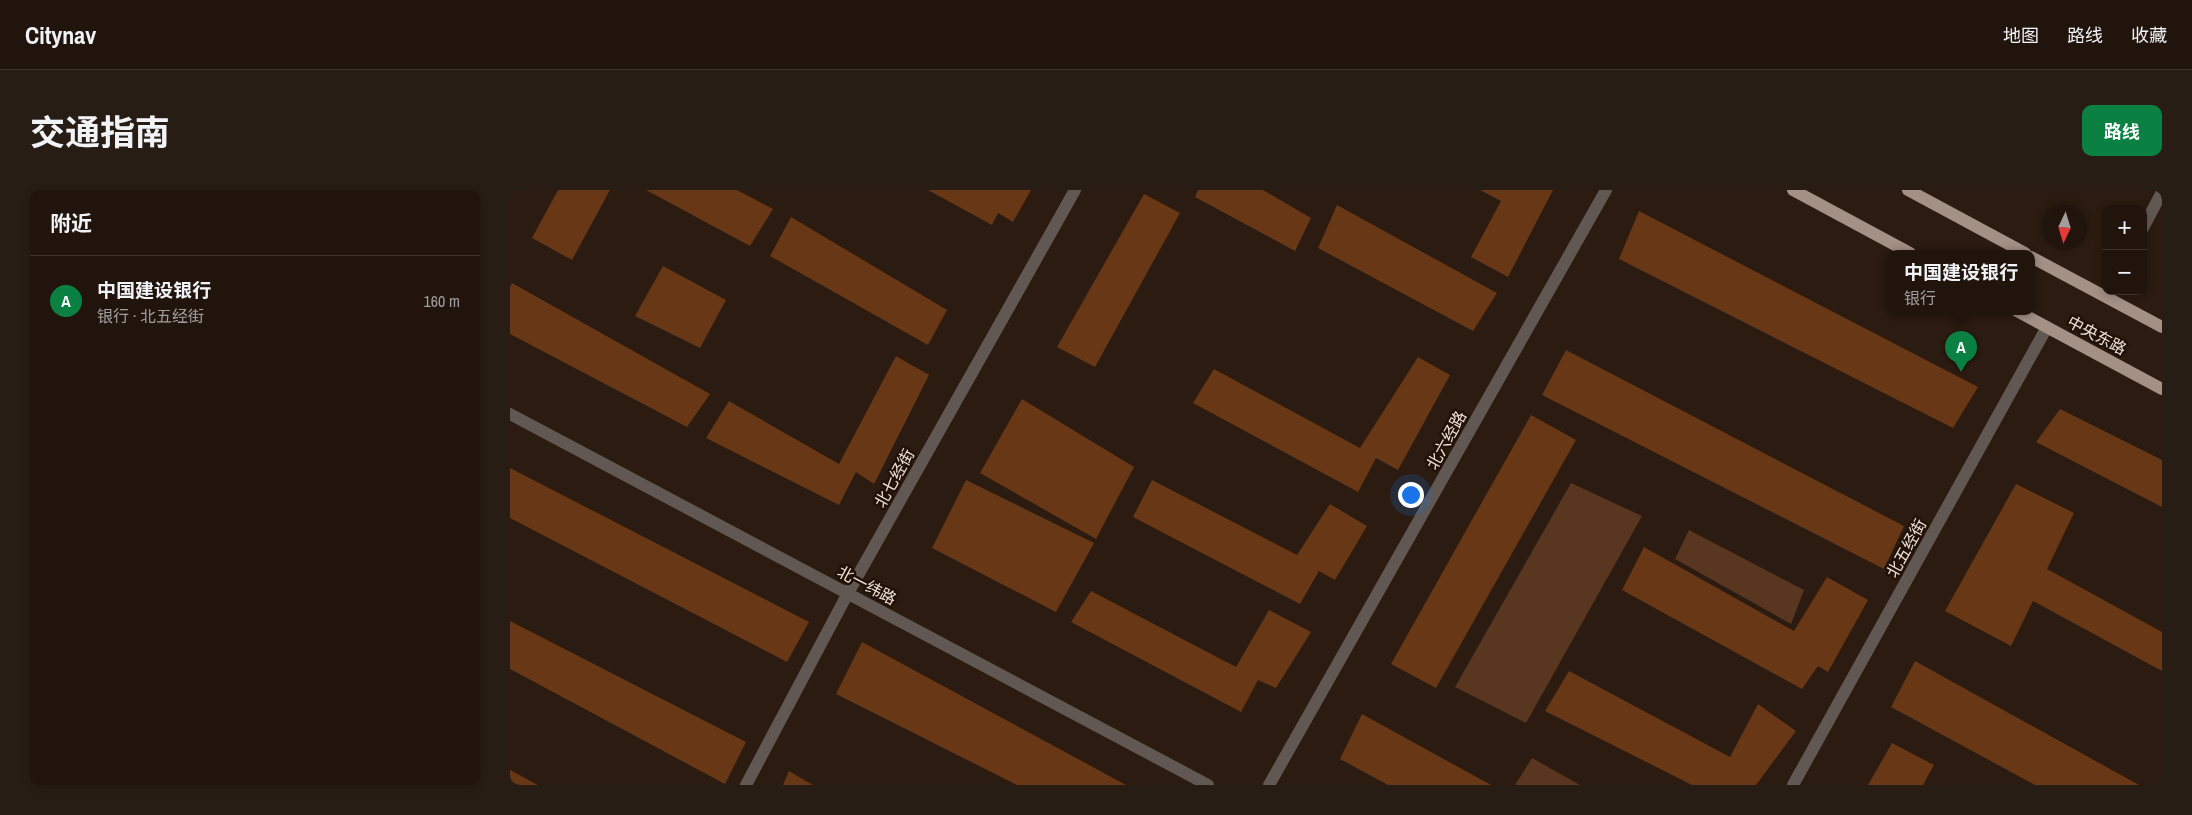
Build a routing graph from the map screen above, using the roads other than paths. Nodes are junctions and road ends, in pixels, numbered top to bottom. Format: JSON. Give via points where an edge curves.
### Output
{"nodes":[{"id":1,"x":1075,"y":190,"type":"edge"},
{"id":2,"x":1606,"y":190,"type":"edge"},
{"id":3,"x":1793,"y":190,"type":"edge"},
{"id":4,"x":1908,"y":190,"type":"edge"},
{"id":5,"x":2162,"y":192,"type":"edge"},
{"id":6,"x":2147,"y":220,"type":"edge"},
{"id":7,"x":1904,"y":250,"type":"edge"},
{"id":8,"x":2019,"y":250,"type":"edge"},
{"id":9,"x":2035,"y":259,"type":"edge"},
{"id":10,"x":2102,"y":291,"type":"edge"},
{"id":11,"x":2111,"y":295,"type":"edge"},
{"id":12,"x":2024,"y":315,"type":"edge"},
{"id":13,"x":2047,"y":327,"type":"junction"},
{"id":14,"x":2162,"y":327,"type":"edge"},
{"id":15,"x":2162,"y":389,"type":"edge"},
{"id":16,"x":510,"y":414,"type":"edge"},
{"id":17,"x":848,"y":593,"type":"junction"},
{"id":18,"x":746,"y":785,"type":"edge"},
{"id":19,"x":1208,"y":785,"type":"edge"},
{"id":20,"x":1269,"y":785,"type":"edge"},
{"id":21,"x":1794,"y":785,"type":"edge"}],
"edges":[{"from":1,"to":17,"type":"street","name":"北七经街"},
{"from":2,"to":20,"type":"street","name":"北六经路"},
{"from":3,"to":7,"type":"main road"},
{"from":4,"to":8,"type":"main road"},
{"from":5,"to":6,"type":"street"},
{"from":9,"to":10,"type":"main road"},
{"from":11,"to":14,"type":"main road"},
{"from":12,"to":13,"type":"main road","name":"中央东路"},
{"from":13,"to":15,"type":"main road","name":"中央东路"},
{"from":13,"to":21,"type":"street","name":"北五经街"},
{"from":16,"to":17,"type":"street","name":"北一纬路"},
{"from":17,"to":18,"type":"street","name":"北七经街"},
{"from":17,"to":19,"type":"street","name":"北一纬路"}]}
